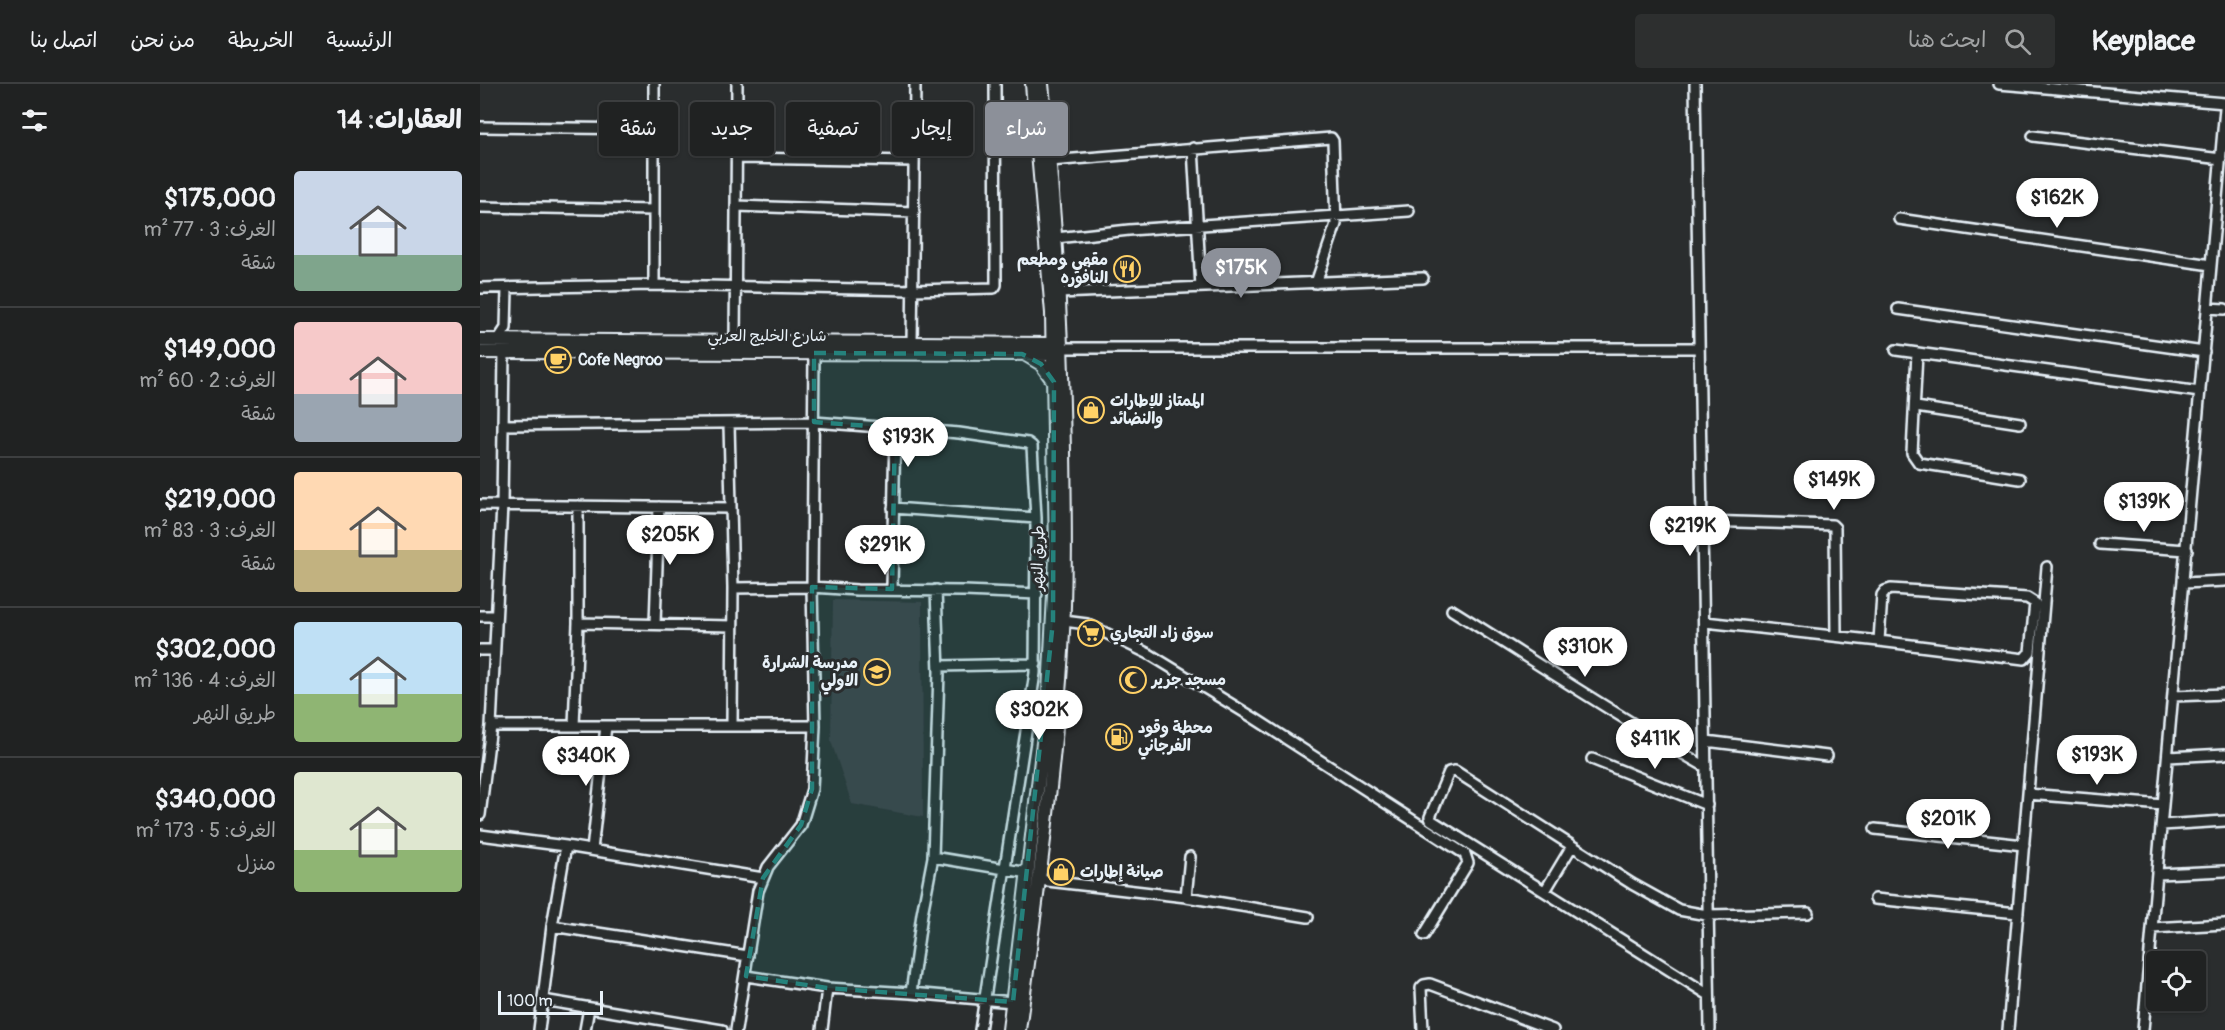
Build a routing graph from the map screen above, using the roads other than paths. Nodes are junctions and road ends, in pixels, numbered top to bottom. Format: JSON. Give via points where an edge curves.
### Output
{"nodes":[{"id":1,"x":654,"y":84,"type":"edge"},
{"id":2,"x":737,"y":84,"type":"edge"},
{"id":3,"x":915,"y":84,"type":"edge"},
{"id":4,"x":995,"y":84,"type":"edge"},
{"id":5,"x":1032,"y":84,"type":"edge"},
{"id":6,"x":1042,"y":84,"type":"edge"},
{"id":7,"x":1695,"y":84,"type":"edge"},
{"id":8,"x":1998,"y":84,"type":"edge"},
{"id":9,"x":654,"y":102,"type":"edge"},
{"id":10,"x":2225,"y":103,"type":"edge"},
{"id":11,"x":2225,"y":108,"type":"edge"},
{"id":12,"x":480,"y":127,"type":"edge"},
{"id":13,"x":599,"y":128,"type":"edge"},
{"id":14,"x":2224,"y":134,"type":"edge"},
{"id":15,"x":2033,"y":136,"type":"dead end"},
{"id":16,"x":1193,"y":148,"type":"junction"},
{"id":17,"x":654,"y":156,"type":"edge"},
{"id":18,"x":738,"y":158,"type":"junction"},
{"id":19,"x":2221,"y":159,"type":"junction"},
{"id":20,"x":914,"y":161,"type":"junction"},
{"id":21,"x":1050,"y":161,"type":"junction"},
{"id":22,"x":737,"y":206,"type":"junction"},
{"id":23,"x":480,"y":207,"type":"edge"},
{"id":24,"x":654,"y":210,"type":"junction"},
{"id":25,"x":1410,"y":211,"type":"dead end"},
{"id":26,"x":914,"y":212,"type":"junction"},
{"id":27,"x":1337,"y":215,"type":"junction"},
{"id":28,"x":1899,"y":219,"type":"dead end"},
{"id":29,"x":1198,"y":225,"type":"junction"},
{"id":30,"x":2214,"y":234,"type":"junction"},
{"id":31,"x":2225,"y":234,"type":"edge"},
{"id":32,"x":1056,"y":238,"type":"junction"},
{"id":33,"x":2211,"y":265,"type":"junction"},
{"id":34,"x":1423,"y":278,"type":"dead end"},
{"id":35,"x":1316,"y":283,"type":"junction"},
{"id":36,"x":654,"y":285,"type":"junction"},
{"id":37,"x":1201,"y":287,"type":"junction"},
{"id":38,"x":480,"y":288,"type":"edge"},
{"id":39,"x":736,"y":288,"type":"junction"},
{"id":40,"x":507,"y":289,"type":"junction"},
{"id":41,"x":913,"y":290,"type":"junction"},
{"id":42,"x":1059,"y":293,"type":"junction"},
{"id":43,"x":2208,"y":308,"type":"junction"},
{"id":44,"x":1898,"y":309,"type":"dead end"},
{"id":45,"x":2225,"y":309,"type":"edge"},
{"id":46,"x":1052,"y":313,"type":"junction"},
{"id":47,"x":506,"y":328,"type":"junction"},
{"id":48,"x":480,"y":340,"type":"edge"},
{"id":49,"x":498,"y":340,"type":"junction"},
{"id":50,"x":516,"y":340,"type":"junction"},
{"id":51,"x":600,"y":341,"type":"junction"},
{"id":52,"x":735,"y":341,"type":"junction"},
{"id":53,"x":912,"y":344,"type":"junction"},
{"id":54,"x":1699,"y":348,"type":"junction"},
{"id":55,"x":1022,"y":349,"type":"junction"},
{"id":56,"x":1056,"y":349,"type":"junction"},
{"id":57,"x":1896,"y":350,"type":"dead end"},
{"id":58,"x":480,"y":352,"type":"edge"},
{"id":59,"x":504,"y":352,"type":"junction"},
{"id":60,"x":2204,"y":352,"type":"junction"},
{"id":61,"x":814,"y":353,"type":"junction"},
{"id":62,"x":1917,"y":353,"type":"junction"},
{"id":63,"x":599,"y":354,"type":"junction"},
{"id":64,"x":1054,"y":382,"type":"junction"},
{"id":65,"x":2200,"y":392,"type":"junction"},
{"id":66,"x":1916,"y":407,"type":"junction"},
{"id":67,"x":814,"y":422,"type":"junction"},
{"id":68,"x":2020,"y":423,"type":"dead end"},
{"id":69,"x":503,"y":424,"type":"junction"},
{"id":70,"x":729,"y":424,"type":"junction"},
{"id":71,"x":895,"y":428,"type":"junction"},
{"id":72,"x":2020,"y":479,"type":"dead end"},
{"id":73,"x":480,"y":505,"type":"edge"},
{"id":74,"x":502,"y":505,"type":"junction"},
{"id":75,"x":578,"y":506,"type":"junction"},
{"id":76,"x":659,"y":507,"type":"junction"},
{"id":77,"x":731,"y":508,"type":"junction"},
{"id":78,"x":893,"y":508,"type":"junction"},
{"id":79,"x":1036,"y":518,"type":"junction"},
{"id":80,"x":1703,"y":521,"type":"junction"},
{"id":81,"x":2100,"y":544,"type":"dead end"},
{"id":82,"x":2187,"y":550,"type":"junction"},
{"id":83,"x":2047,"y":567,"type":"dead end"},
{"id":84,"x":2225,"y":581,"type":"edge"},
{"id":85,"x":2184,"y":583,"type":"junction"},
{"id":86,"x":812,"y":587,"type":"junction"},
{"id":87,"x":733,"y":588,"type":"junction"},
{"id":88,"x":892,"y":589,"type":"junction"},
{"id":89,"x":936,"y":590,"type":"junction"},
{"id":90,"x":1037,"y":594,"type":"junction"},
{"id":91,"x":1452,"y":610,"type":"dead end"},
{"id":92,"x":480,"y":616,"type":"edge"},
{"id":93,"x":496,"y":616,"type":"junction"},
{"id":94,"x":1064,"y":621,"type":"junction"},
{"id":95,"x":1705,"y":622,"type":"junction"},
{"id":96,"x":578,"y":623,"type":"junction"},
{"id":97,"x":655,"y":624,"type":"junction"},
{"id":98,"x":732,"y":626,"type":"junction"},
{"id":99,"x":1836,"y":636,"type":"junction"},
{"id":100,"x":1879,"y":641,"type":"junction"},
{"id":101,"x":480,"y":650,"type":"edge"},
{"id":102,"x":494,"y":650,"type":"junction"},
{"id":103,"x":1036,"y":664,"type":"junction"},
{"id":104,"x":939,"y":666,"type":"junction"},
{"id":105,"x":2225,"y":694,"type":"edge"},
{"id":106,"x":2173,"y":696,"type":"junction"},
{"id":107,"x":732,"y":725,"type":"junction"},
{"id":108,"x":491,"y":726,"type":"junction"},
{"id":109,"x":574,"y":726,"type":"junction"},
{"id":110,"x":606,"y":726,"type":"junction"},
{"id":111,"x":815,"y":726,"type":"junction"},
{"id":112,"x":1706,"y":741,"type":"junction"},
{"id":113,"x":2225,"y":754,"type":"edge"},
{"id":114,"x":1827,"y":756,"type":"dead end"},
{"id":115,"x":2168,"y":757,"type":"junction"},
{"id":116,"x":1592,"y":759,"type":"dead end"},
{"id":117,"x":1706,"y":767,"type":"junction"},
{"id":118,"x":2028,"y":794,"type":"junction"},
{"id":119,"x":1707,"y":805,"type":"junction"},
{"id":120,"x":2163,"y":805,"type":"junction"},
{"id":121,"x":480,"y":815,"type":"edge"},
{"id":122,"x":2225,"y":821,"type":"edge"},
{"id":123,"x":2162,"y":825,"type":"junction"},
{"id":124,"x":1875,"y":829,"type":"dead end"},
{"id":125,"x":480,"y":835,"type":"edge"},
{"id":126,"x":2024,"y":845,"type":"junction"},
{"id":127,"x":566,"y":846,"type":"junction"},
{"id":128,"x":1572,"y":846,"type":"junction"},
{"id":129,"x":592,"y":850,"type":"junction"},
{"id":130,"x":933,"y":857,"type":"junction"},
{"id":131,"x":1190,"y":857,"type":"dead end"},
{"id":132,"x":1007,"y":869,"type":"junction"},
{"id":133,"x":2225,"y":871,"type":"edge"},
{"id":134,"x":2158,"y":874,"type":"junction"},
{"id":135,"x":1034,"y":876,"type":"junction"},
{"id":136,"x":762,"y":878,"type":"junction"},
{"id":137,"x":1545,"y":891,"type":"junction"},
{"id":138,"x":1186,"y":897,"type":"junction"},
{"id":139,"x":1875,"y":899,"type":"dead end"},
{"id":140,"x":1808,"y":913,"type":"dead end"},
{"id":141,"x":2018,"y":914,"type":"junction"},
{"id":142,"x":1707,"y":915,"type":"junction"},
{"id":143,"x":1308,"y":917,"type":"dead end"},
{"id":144,"x":2225,"y":924,"type":"edge"},
{"id":145,"x":552,"y":926,"type":"junction"},
{"id":146,"x":2152,"y":928,"type":"junction"},
{"id":147,"x":1424,"y":935,"type":"dead end"},
{"id":148,"x":748,"y":956,"type":"junction"},
{"id":149,"x":746,"y":976,"type":"junction"},
{"id":150,"x":828,"y":988,"type":"junction"},
{"id":151,"x":911,"y":993,"type":"junction"},
{"id":152,"x":1709,"y":995,"type":"junction"},
{"id":153,"x":985,"y":999,"type":"junction"},
{"id":154,"x":543,"y":1000,"type":"junction"},
{"id":155,"x":1013,"y":1002,"type":"junction"},
{"id":156,"x":589,"y":1008,"type":"junction"},
{"id":157,"x":662,"y":1019,"type":"junction"},
{"id":158,"x":539,"y":1030,"type":"edge"},
{"id":159,"x":585,"y":1030,"type":"edge"},
{"id":160,"x":660,"y":1030,"type":"edge"},
{"id":161,"x":722,"y":1030,"type":"edge"},
{"id":162,"x":736,"y":1030,"type":"edge"},
{"id":163,"x":822,"y":1030,"type":"edge"},
{"id":164,"x":980,"y":1030,"type":"edge"},
{"id":165,"x":1009,"y":1030,"type":"edge"},
{"id":166,"x":1019,"y":1030,"type":"edge"},
{"id":167,"x":1423,"y":1030,"type":"edge"},
{"id":168,"x":1552,"y":1030,"type":"edge"},
{"id":169,"x":1710,"y":1030,"type":"edge"},
{"id":170,"x":2007,"y":1030,"type":"edge"},
{"id":171,"x":2144,"y":1030,"type":"edge"}],
"edges":[{"from":1,"to":9,"type":"street"},
{"from":2,"to":18,"type":"street"},
{"from":3,"to":20,"type":"street"},
{"from":4,"to":41,"type":"street","via":[[996,285],[991,289]]},
{"from":5,"to":46,"type":"main road","name":"طريق النهر"},
{"from":6,"to":21,"type":"main road","name":"طريق النهر"},
{"from":7,"to":54,"type":"street"},
{"from":8,"to":10,"type":"street"},
{"from":11,"to":14,"type":"street"},
{"from":12,"to":13,"type":"street"},
{"from":14,"to":19,"type":"street"},
{"from":15,"to":19,"type":"street"},
{"from":16,"to":21,"type":"street"},
{"from":16,"to":27,"type":"street","via":[[1331,138]]},
{"from":16,"to":29,"type":"street"},
{"from":17,"to":24,"type":"street"},
{"from":18,"to":20,"type":"street"},
{"from":18,"to":22,"type":"street"},
{"from":19,"to":30,"type":"street"},
{"from":20,"to":26,"type":"street"},
{"from":21,"to":32,"type":"main road","name":"طريق النهر"},
{"from":22,"to":26,"type":"street"},
{"from":22,"to":39,"type":"street"},
{"from":23,"to":24,"type":"street"},
{"from":24,"to":36,"type":"street"},
{"from":25,"to":27,"type":"street"},
{"from":26,"to":41,"type":"street"},
{"from":27,"to":29,"type":"street"},
{"from":27,"to":35,"type":"street"},
{"from":28,"to":33,"type":"street"},
{"from":29,"to":32,"type":"street"},
{"from":29,"to":37,"type":"street"},
{"from":30,"to":31,"type":"street"},
{"from":30,"to":33,"type":"street"},
{"from":32,"to":42,"type":"main road","name":"طريق النهر"},
{"from":33,"to":43,"type":"street"},
{"from":34,"to":35,"type":"street"},
{"from":35,"to":37,"type":"street"},
{"from":36,"to":39,"type":"street"},
{"from":36,"to":40,"type":"street"},
{"from":37,"to":42,"type":"street"},
{"from":38,"to":40,"type":"street"},
{"from":39,"to":41,"type":"street"},
{"from":39,"to":52,"type":"street"},
{"from":40,"to":47,"type":"street"},
{"from":41,"to":53,"type":"street"},
{"from":42,"to":56,"type":"main road","name":"طريق النهر"},
{"from":43,"to":45,"type":"street"},
{"from":43,"to":60,"type":"street"},
{"from":44,"to":60,"type":"street"},
{"from":46,"to":55,"type":"main road","via":[[1042,334]]},
{"from":46,"to":56,"type":"main road","name":"طريق النهر"},
{"from":47,"to":49,"type":"street"},
{"from":47,"to":50,"type":"street"},
{"from":48,"to":49,"type":"main road","name":"شارع الخليج العربي"},
{"from":49,"to":50,"type":"main road","name":"شارع الخليج العربي"},
{"from":50,"to":51,"type":"main road","name":"شارع الخليج العربي"},
{"from":51,"to":52,"type":"main road","name":"شارع الخليج العربي"},
{"from":51,"to":63,"type":"main road"},
{"from":52,"to":53,"type":"main road","name":"شارع الخليج العربي"},
{"from":53,"to":55,"type":"main road","name":"شارع الخليج العربي"},
{"from":54,"to":56,"type":"street"},
{"from":54,"to":80,"type":"street"},
{"from":55,"to":56,"type":"main road","name":"شارع الخليج العربي"},
{"from":55,"to":61,"type":"main road","name":"شارع الخليج العربي"},
{"from":55,"to":64,"type":"main road","via":[[1041,364]]},
{"from":56,"to":64,"type":"main road","name":"طريق النهر"},
{"from":56,"to":94,"type":"main road","name":"طريق النهر"},
{"from":57,"to":62,"type":"street"},
{"from":58,"to":59,"type":"main road","name":"شارع الخليج العربي"},
{"from":59,"to":63,"type":"main road","name":"شارع الخليج العربي"},
{"from":59,"to":69,"type":"street"},
{"from":60,"to":65,"type":"street"},
{"from":61,"to":63,"type":"main road","name":"شارع الخليج العربي"},
{"from":61,"to":67,"type":"street"},
{"from":62,"to":65,"type":"street"},
{"from":62,"to":66,"type":"street"},
{"from":64,"to":135,"type":"main road","name":"طريق النهر","via":[[1056,556]]},
{"from":65,"to":82,"type":"street"},
{"from":66,"to":68,"type":"street"},
{"from":66,"to":72,"type":"street","via":[[1912,453],[1919,463]]},
{"from":67,"to":70,"type":"street"},
{"from":67,"to":71,"type":"street"},
{"from":67,"to":86,"type":"street"},
{"from":69,"to":70,"type":"street"},
{"from":69,"to":74,"type":"street"},
{"from":70,"to":77,"type":"street"},
{"from":71,"to":78,"type":"street"},
{"from":71,"to":79,"type":"street","via":[[965,433],[1030,444]]},
{"from":73,"to":74,"type":"street"},
{"from":74,"to":75,"type":"street"},
{"from":74,"to":93,"type":"street"},
{"from":75,"to":76,"type":"street"},
{"from":75,"to":96,"type":"street"},
{"from":76,"to":77,"type":"street"},
{"from":76,"to":97,"type":"street"},
{"from":77,"to":87,"type":"street"},
{"from":78,"to":79,"type":"street"},
{"from":78,"to":88,"type":"street"},
{"from":79,"to":90,"type":"street"},
{"from":80,"to":95,"type":"street"},
{"from":80,"to":99,"type":"street","via":[[1832,525]]},
{"from":81,"to":82,"type":"street"},
{"from":82,"to":85,"type":"street"},
{"from":83,"to":118,"type":"street"},
{"from":84,"to":85,"type":"street"},
{"from":85,"to":106,"type":"street"},
{"from":86,"to":87,"type":"street"},
{"from":86,"to":88,"type":"street"},
{"from":86,"to":111,"type":"street"},
{"from":87,"to":98,"type":"street"},
{"from":88,"to":89,"type":"street"},
{"from":89,"to":90,"type":"street"},
{"from":89,"to":104,"type":"street"},
{"from":90,"to":103,"type":"street"},
{"from":91,"to":117,"type":"street","via":[[1630,724]]},
{"from":92,"to":93,"type":"street"},
{"from":93,"to":102,"type":"street"},
{"from":94,"to":135,"type":"main road","name":"طريق النهر","via":[[1057,721]]},
{"from":94,"to":147,"type":"street","via":[[1087,624],[1149,654],[1465,854],[1468,863]]},
{"from":95,"to":99,"type":"street"},
{"from":95,"to":112,"type":"street"},
{"from":96,"to":97,"type":"street"},
{"from":96,"to":109,"type":"street"},
{"from":97,"to":98,"type":"street"},
{"from":98,"to":107,"type":"street"},
{"from":99,"to":100,"type":"street"},
{"from":100,"to":100,"type":"street","via":[[2024,659],[2030,652],[2035,603],[2027,598],[1891,589],[1882,595]]},
{"from":101,"to":102,"type":"street"},
{"from":102,"to":108,"type":"street"},
{"from":103,"to":104,"type":"street"},
{"from":103,"to":132,"type":"street"},
{"from":104,"to":130,"type":"street"},
{"from":105,"to":106,"type":"street"},
{"from":106,"to":115,"type":"street"},
{"from":107,"to":110,"type":"street"},
{"from":107,"to":111,"type":"street"},
{"from":108,"to":109,"type":"street"},
{"from":108,"to":121,"type":"street"},
{"from":109,"to":110,"type":"street"},
{"from":110,"to":129,"type":"street"},
{"from":111,"to":136,"type":"street","via":[[812,789],[806,814]]},
{"from":112,"to":114,"type":"street"},
{"from":112,"to":117,"type":"street"},
{"from":113,"to":115,"type":"street"},
{"from":115,"to":120,"type":"street"},
{"from":116,"to":119,"type":"street"},
{"from":117,"to":119,"type":"street"},
{"from":118,"to":120,"type":"street"},
{"from":118,"to":126,"type":"street"},
{"from":119,"to":142,"type":"street"},
{"from":120,"to":123,"type":"street"},
{"from":122,"to":123,"type":"street"},
{"from":123,"to":134,"type":"street"},
{"from":124,"to":126,"type":"street"},
{"from":125,"to":127,"type":"street"},
{"from":126,"to":141,"type":"street"},
{"from":127,"to":129,"type":"street"},
{"from":127,"to":145,"type":"street"},
{"from":128,"to":137,"type":"street"},
{"from":128,"to":137,"type":"street","via":[[1455,771],[1449,772],[1430,818]]},
{"from":128,"to":142,"type":"street","via":[[1664,904]]},
{"from":129,"to":136,"type":"street"},
{"from":130,"to":132,"type":"street"},
{"from":130,"to":151,"type":"street"},
{"from":131,"to":138,"type":"street"},
{"from":132,"to":135,"type":"street"},
{"from":132,"to":153,"type":"street"},
{"from":133,"to":134,"type":"street"},
{"from":134,"to":146,"type":"street"},
{"from":135,"to":138,"type":"street"},
{"from":135,"to":155,"type":"main road","name":"طريق النهر"},
{"from":135,"to":166,"type":"main road","name":"طريق النهر"},
{"from":136,"to":148,"type":"street"},
{"from":137,"to":152,"type":"street"},
{"from":138,"to":143,"type":"street"},
{"from":139,"to":141,"type":"street"},
{"from":140,"to":142,"type":"street"},
{"from":141,"to":170,"type":"street"},
{"from":142,"to":152,"type":"street"},
{"from":144,"to":146,"type":"street"},
{"from":145,"to":148,"type":"street"},
{"from":145,"to":154,"type":"street"},
{"from":146,"to":171,"type":"street"},
{"from":148,"to":149,"type":"street"},
{"from":149,"to":150,"type":"street"},
{"from":149,"to":162,"type":"street"},
{"from":150,"to":151,"type":"street"},
{"from":150,"to":163,"type":"street"},
{"from":151,"to":153,"type":"street"},
{"from":152,"to":169,"type":"street"},
{"from":153,"to":155,"type":"street"},
{"from":153,"to":164,"type":"street"},
{"from":154,"to":156,"type":"street"},
{"from":154,"to":158,"type":"street"},
{"from":155,"to":165,"type":"main road","name":"طريق النهر"},
{"from":156,"to":157,"type":"street"},
{"from":156,"to":159,"type":"street"},
{"from":157,"to":160,"type":"street"},
{"from":157,"to":161,"type":"street"},
{"from":167,"to":168,"type":"street","via":[[1421,988],[1430,984]]}]}
